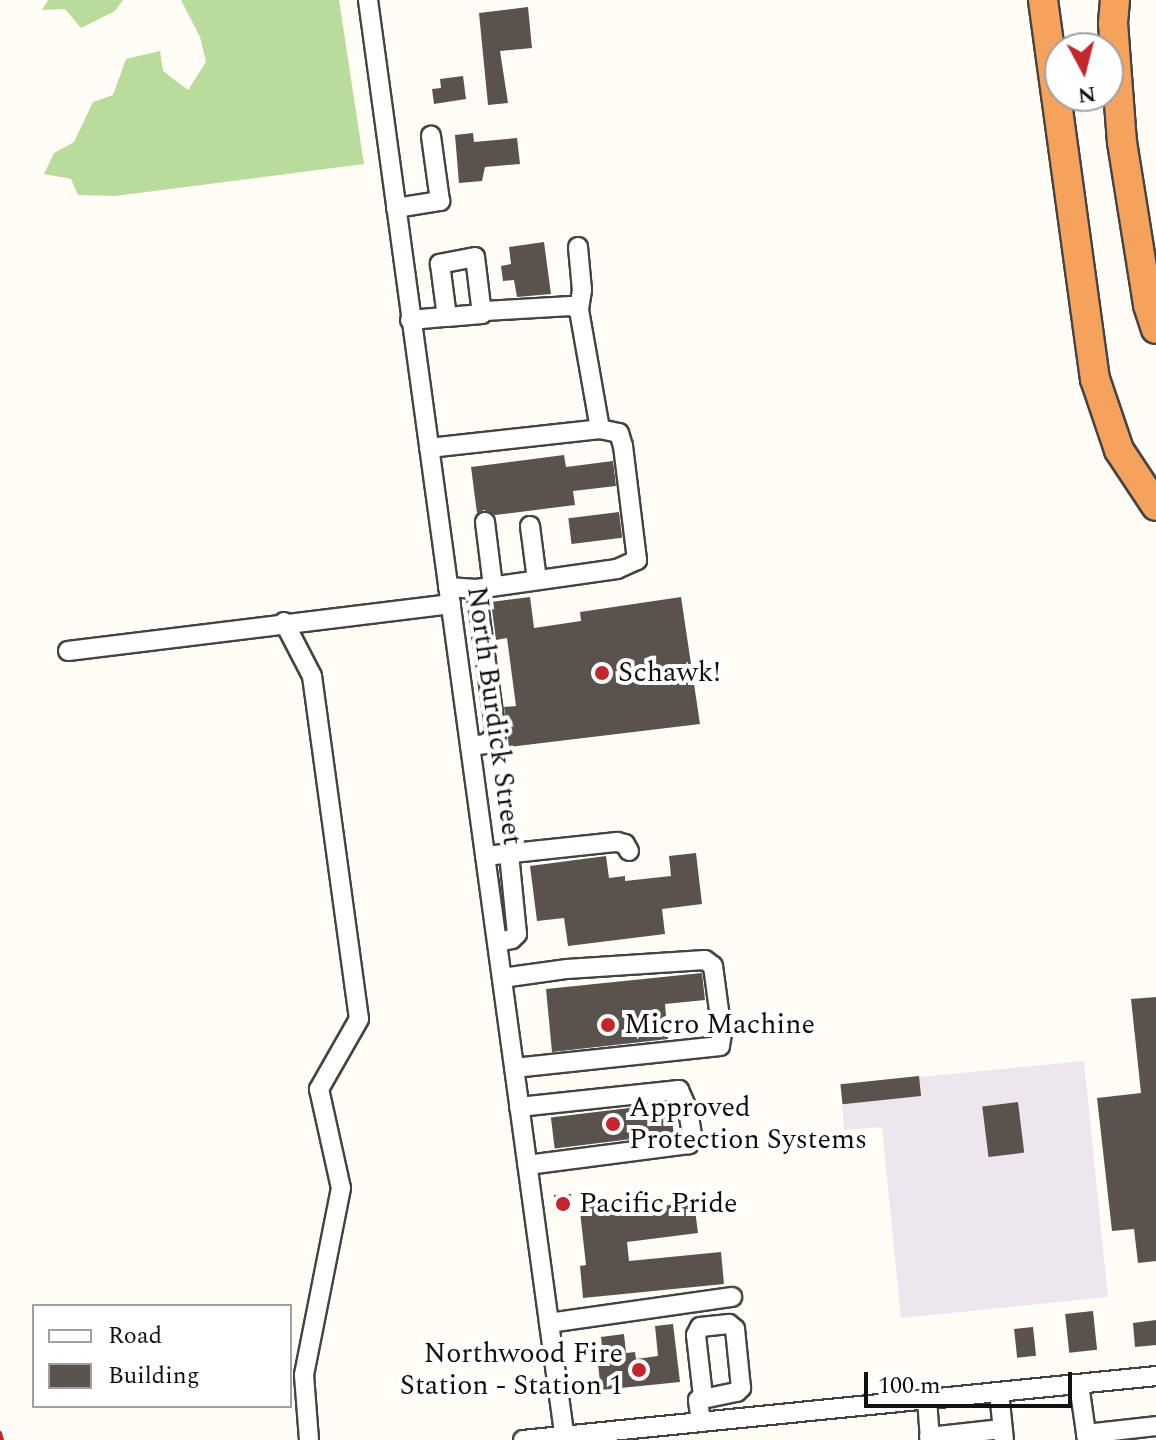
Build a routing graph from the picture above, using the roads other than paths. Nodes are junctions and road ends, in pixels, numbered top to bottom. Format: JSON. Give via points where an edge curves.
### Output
{"nodes":[{"id":1,"x":368,"y":0,"type":"edge"},
{"id":2,"x":1043,"y":0,"type":"edge"},
{"id":3,"x":1115,"y":0,"type":"edge"},
{"id":4,"x":431,"y":136,"type":"dead end"},
{"id":5,"x":396,"y":208,"type":"junction"},
{"id":6,"x":578,"y":247,"type":"dead end"},
{"id":7,"x":579,"y":310,"type":"junction"},
{"id":8,"x":485,"y":311,"type":"junction"},
{"id":9,"x":447,"y":317,"type":"junction"},
{"id":10,"x":410,"y":320,"type":"junction"},
{"id":11,"x":1156,"y":329,"type":"edge"},
{"id":12,"x":600,"y":429,"type":"junction"},
{"id":13,"x":429,"y":448,"type":"junction"},
{"id":14,"x":1156,"y":506,"type":"edge"},
{"id":15,"x":485,"y":522,"type":"dead end"},
{"id":16,"x":530,"y":526,"type":"dead end"},
{"id":17,"x":537,"y":580,"type":"junction"},
{"id":18,"x":484,"y":587,"type":"junction"},
{"id":19,"x":450,"y":596,"type":"junction"},
{"id":20,"x":284,"y":622,"type":"junction"},
{"id":21,"x":68,"y":651,"type":"dead end"},
{"id":22,"x":470,"y":746,"type":"junction"},
{"id":23,"x":629,"y":851,"type":"dead end"},
{"id":24,"x":509,"y":854,"type":"junction"},
{"id":25,"x":485,"y":856,"type":"junction"},
{"id":26,"x":515,"y":897,"type":"junction"},
{"id":27,"x":491,"y":900,"type":"junction"},
{"id":28,"x":497,"y":942,"type":"junction"},
{"id":29,"x":502,"y":978,"type":"junction"},
{"id":30,"x":514,"y":1068,"type":"junction"},
{"id":31,"x":519,"y":1107,"type":"junction"},
{"id":32,"x":527,"y":1165,"type":"junction"},
{"id":33,"x":732,"y":1297,"type":"dead end"},
{"id":34,"x":549,"y":1323,"type":"junction"},
{"id":35,"x":1156,"y":1376,"type":"edge"},
{"id":36,"x":1079,"y":1384,"type":"junction"},
{"id":37,"x":999,"y":1392,"type":"junction"},
{"id":38,"x":703,"y":1396,"type":"dead end"},
{"id":39,"x":927,"y":1399,"type":"junction"},
{"id":40,"x":701,"y":1422,"type":"junction"},
{"id":41,"x":1156,"y":1426,"type":"edge"},
{"id":42,"x":1003,"y":1435,"type":"edge"},
{"id":43,"x":1086,"y":1437,"type":"edge"},
{"id":44,"x":565,"y":1438,"type":"edge"},
{"id":45,"x":930,"y":1438,"type":"edge"},
{"id":46,"x":309,"y":1440,"type":"edge"},
{"id":47,"x":523,"y":1440,"type":"edge"}],
"edges":[{"from":1,"to":5,"type":"street","name":"North Burdick Street"},
{"from":2,"to":14,"type":"highway","via":[[1095,379],[1119,450]]},
{"from":3,"to":11,"type":"highway","via":[[1122,142]]},
{"from":4,"to":5,"type":"street","via":[[440,201]]},
{"from":5,"to":10,"type":"street","name":"North Burdick Street"},
{"from":6,"to":7,"type":"street"},
{"from":7,"to":8,"type":"street","via":[[571,306]]},
{"from":7,"to":12,"type":"street"},
{"from":8,"to":9,"type":"street"},
{"from":8,"to":9,"type":"street","via":[[475,257],[445,261],[439,270]]},
{"from":9,"to":10,"type":"street"},
{"from":10,"to":13,"type":"street","name":"North Burdick Street"},
{"from":12,"to":13,"type":"street"},
{"from":12,"to":17,"type":"street","via":[[619,433],[623,446],[637,560],[617,569]]},
{"from":13,"to":19,"type":"street","name":"North Burdick Street"},
{"from":15,"to":18,"type":"street"},
{"from":16,"to":17,"type":"street"},
{"from":17,"to":18,"type":"street"},
{"from":18,"to":19,"type":"street"},
{"from":18,"to":22,"type":"street","via":[[496,735],[486,744]]},
{"from":19,"to":20,"type":"street"},
{"from":19,"to":22,"type":"street","name":"North Burdick Street"},
{"from":20,"to":21,"type":"street"},
{"from":20,"to":46,"type":"street","via":[[312,676],[359,1019],[319,1089],[341,1188],[304,1375]]},
{"from":22,"to":25,"type":"street","name":"North Burdick Street"},
{"from":23,"to":24,"type":"street","via":[[617,842]]},
{"from":24,"to":25,"type":"street"},
{"from":24,"to":26,"type":"street"},
{"from":25,"to":27,"type":"street","name":"North Burdick Street"},
{"from":26,"to":27,"type":"street"},
{"from":26,"to":28,"type":"street","via":[[517,934]]},
{"from":27,"to":28,"type":"street","name":"North Burdick Street"},
{"from":28,"to":29,"type":"street","name":"North Burdick Street"},
{"from":29,"to":30,"type":"street","name":"North Burdick Street"},
{"from":29,"to":30,"type":"street","via":[[705,960],[713,966],[722,1033],[720,1046]]},
{"from":30,"to":31,"type":"street","name":"North Burdick Street"},
{"from":31,"to":32,"type":"street","name":"North Burdick Street"},
{"from":31,"to":32,"type":"street","via":[[679,1090],[692,1136],[689,1144]]},
{"from":32,"to":34,"type":"street","name":"North Burdick Street"},
{"from":33,"to":34,"type":"street"},
{"from":34,"to":44,"type":"street","name":"North Burdick Street"},
{"from":35,"to":36,"type":"street"},
{"from":36,"to":37,"type":"street"},
{"from":36,"to":43,"type":"street"},
{"from":37,"to":39,"type":"street"},
{"from":37,"to":42,"type":"street"},
{"from":38,"to":40,"type":"street","via":[[698,1400]]},
{"from":39,"to":40,"type":"street"},
{"from":39,"to":45,"type":"street"},
{"from":40,"to":44,"type":"street"},
{"from":41,"to":43,"type":"street"},
{"from":42,"to":45,"type":"street"},
{"from":44,"to":47,"type":"street"}]}
